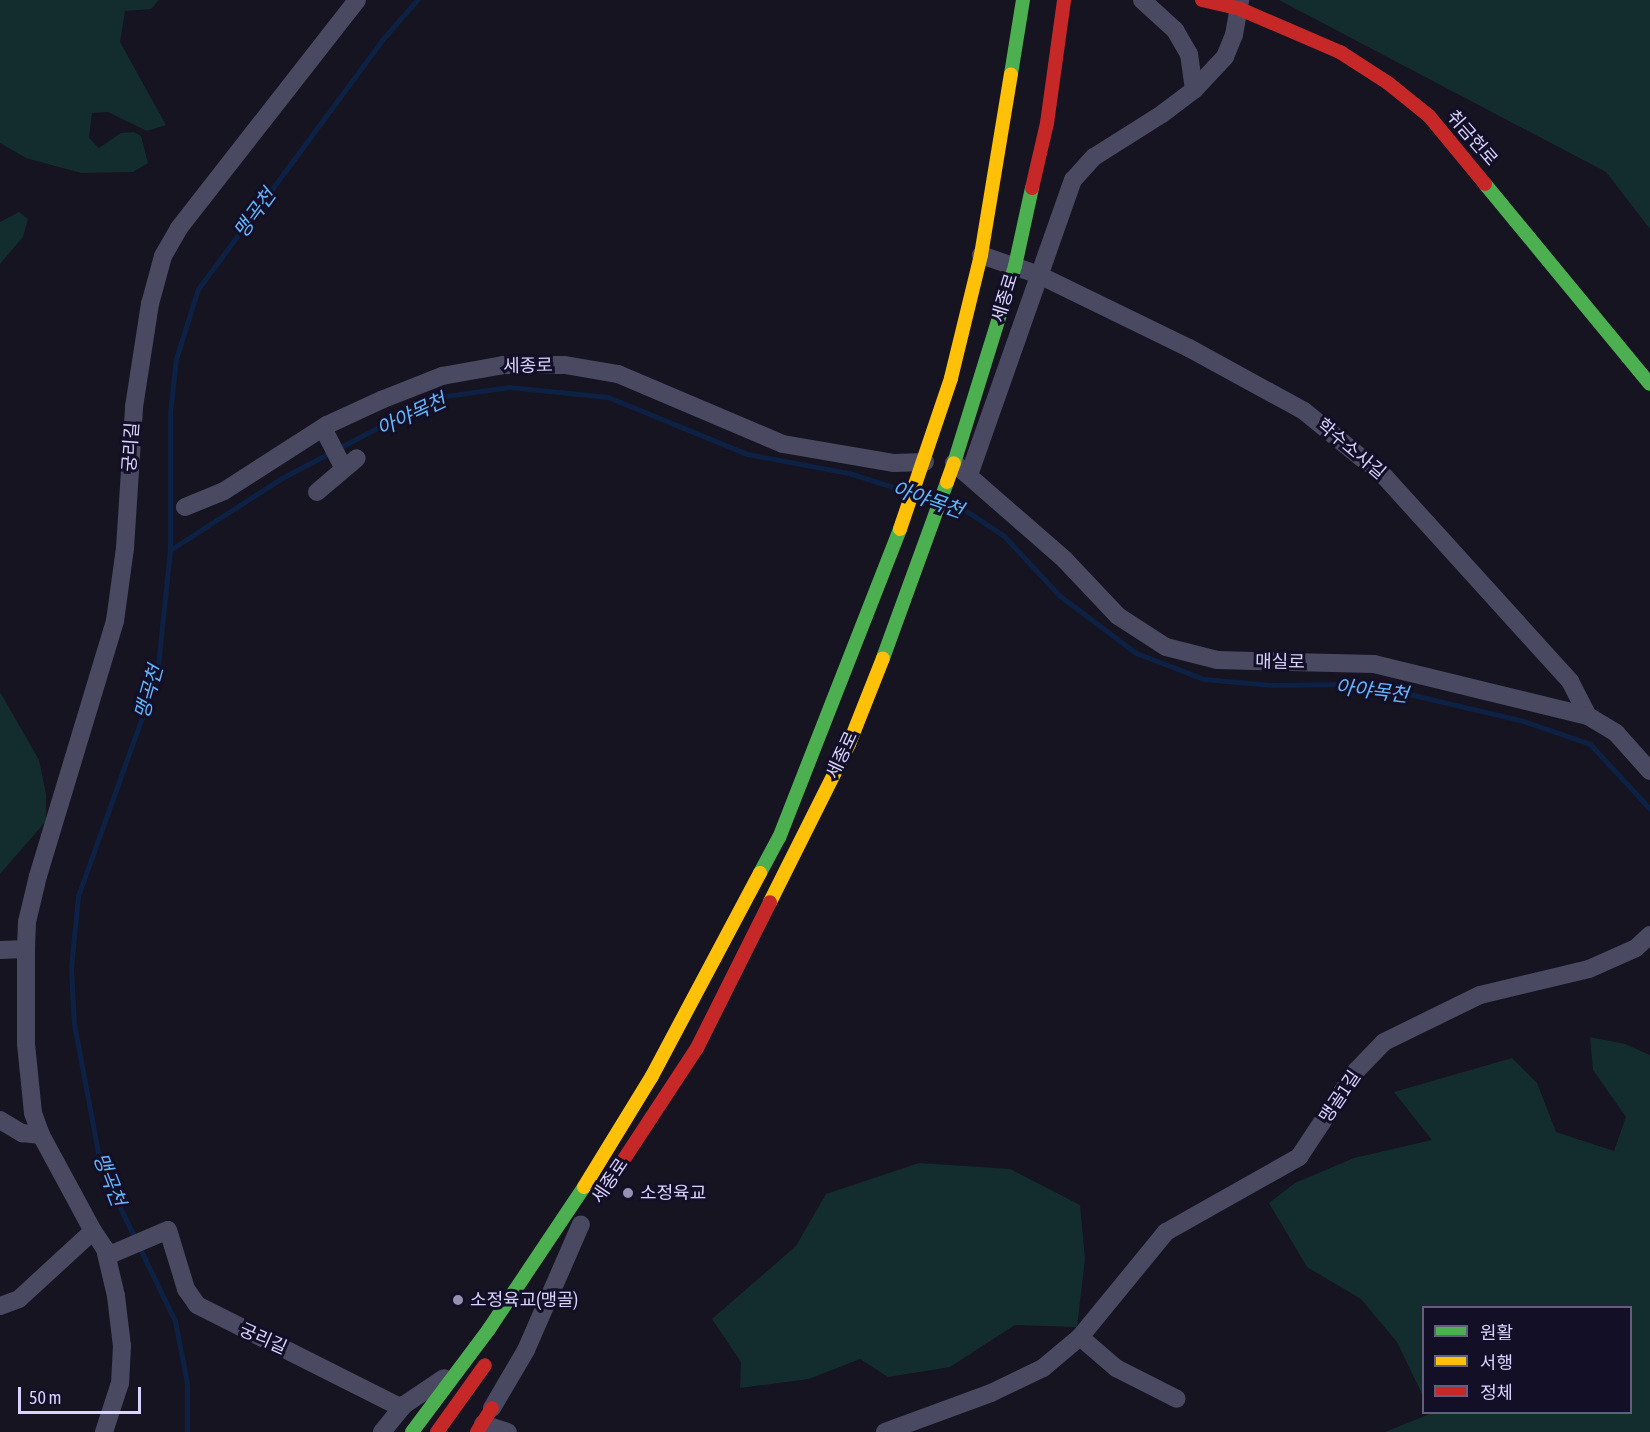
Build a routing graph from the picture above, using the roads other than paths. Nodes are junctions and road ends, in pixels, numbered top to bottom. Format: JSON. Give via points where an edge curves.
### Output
{"nodes":[{"id":1,"x":357,"y":0,"type":"edge"},
{"id":2,"x":1023,"y":0,"type":"edge"},
{"id":3,"x":1065,"y":0,"type":"edge"},
{"id":4,"x":1142,"y":0,"type":"edge"},
{"id":5,"x":1202,"y":0,"type":"edge"},
{"id":6,"x":1240,"y":4,"type":"edge"},
{"id":7,"x":1194,"y":90,"type":"junction"},
{"id":8,"x":981,"y":255,"type":"junction"},
{"id":9,"x":1015,"y":266,"type":"junction"},
{"id":10,"x":1039,"y":275,"type":"junction"},
{"id":11,"x":1650,"y":384,"type":"edge"},
{"id":12,"x":323,"y":428,"type":"junction"},
{"id":13,"x":954,"y":464,"type":"junction"},
{"id":14,"x":922,"y":470,"type":"junction"},
{"id":15,"x":969,"y":475,"type":"junction"},
{"id":16,"x":317,"y":492,"type":"dead end"},
{"id":17,"x":185,"y":507,"type":"dead end"},
{"id":18,"x":1588,"y":716,"type":"junction"},
{"id":19,"x":1650,"y":771,"type":"edge"},
{"id":20,"x":1650,"y":935,"type":"edge"},
{"id":21,"x":26,"y":949,"type":"junction"},
{"id":22,"x":0,"y":950,"type":"edge"},
{"id":23,"x":0,"y":1120,"type":"edge"},
{"id":24,"x":41,"y":1135,"type":"junction"},
{"id":25,"x":601,"y":1195,"type":"dead end"},
{"id":26,"x":584,"y":1219,"type":"joint"},
{"id":27,"x":93,"y":1231,"type":"junction"},
{"id":28,"x":107,"y":1256,"type":"junction"},
{"id":29,"x":536,"y":1290,"type":"dead end"},
{"id":30,"x":0,"y":1306,"type":"edge"},
{"id":31,"x":1080,"y":1337,"type":"junction"},
{"id":32,"x":491,"y":1356,"type":"dead end"},
{"id":33,"x":463,"y":1365,"type":"junction"},
{"id":34,"x":1177,"y":1399,"type":"dead end"},
{"id":35,"x":402,"y":1408,"type":"junction"},
{"id":36,"x":484,"y":1421,"type":"edge"},
{"id":37,"x":917,"y":1427,"type":"edge"},
{"id":38,"x":104,"y":1432,"type":"edge"},
{"id":39,"x":382,"y":1432,"type":"edge"},
{"id":40,"x":412,"y":1432,"type":"edge"},
{"id":41,"x":437,"y":1432,"type":"edge"},
{"id":42,"x":508,"y":1432,"type":"edge"},
{"id":43,"x":885,"y":1432,"type":"edge"}],
"edges":[{"from":1,"to":21,"type":"street","name":"궁리길","via":[[178,228],[163,256],[150,304],[134,406],[125,548],[115,621],[38,876],[27,922]]},
{"from":2,"to":8,"type":"main road","name":"세종로"},
{"from":3,"to":9,"type":"main road","name":"세종로","via":[[1047,123]]},
{"from":4,"to":7,"type":"street","via":[[1175,30],[1185,46],[1195,75]]},
{"from":5,"to":6,"type":"main road","name":"취금헌로"},
{"from":6,"to":7,"type":"street","via":[[1226,57]]},
{"from":6,"to":11,"type":"main road","name":"취금헌로","via":[[1340,52],[1429,116]]},
{"from":7,"to":10,"type":"street","via":[[1094,157],[1073,180]]},
{"from":8,"to":9,"type":"street","name":"학수소사길"},
{"from":8,"to":14,"type":"main road","name":"세종로","via":[[951,378]]},
{"from":9,"to":10,"type":"street","name":"학수소사길"},
{"from":9,"to":13,"type":"main road","name":"세종로"},
{"from":10,"to":15,"type":"street"},
{"from":10,"to":18,"type":"street","name":"학수소사길","via":[[1283,399],[1356,450],[1570,681]]},
{"from":12,"to":14,"type":"street","name":"세종로","via":[[442,376],[503,364],[565,365],[618,374],[783,444]]},
{"from":12,"to":16,"type":"street","via":[[350,463]]},
{"from":12,"to":17,"type":"street","name":"세종로","via":[[224,491]]},
{"from":13,"to":15,"type":"street","name":"매실로"},
{"from":13,"to":25,"type":"main road","name":"세종로","via":[[849,744],[697,1048]]},
{"from":14,"to":33,"type":"main road","name":"세종로","via":[[779,838],[595,1170]]},
{"from":15,"to":18,"type":"street","name":"매실로","via":[[1065,560],[1118,616],[1166,647],[1217,660],[1374,664]]},
{"from":18,"to":19,"type":"street","name":"매실로","via":[[1616,733]]},
{"from":20,"to":31,"type":"street","name":"맹골1길","via":[[1636,948],[1589,969],[1480,994],[1384,1042],[1356,1071],[1299,1157],[1166,1232]]},
{"from":21,"to":22,"type":"street"},
{"from":21,"to":24,"type":"street","name":"궁리길","via":[[26,1044],[33,1113]]},
{"from":23,"to":24,"type":"street","via":[[22,1133]]},
{"from":24,"to":27,"type":"street","name":"궁리길"},
{"from":26,"to":29,"type":"main road"},
{"from":26,"to":36,"type":"street","via":[[526,1350]]},
{"from":27,"to":28,"type":"street","name":"궁리길"},
{"from":27,"to":30,"type":"street","via":[[20,1299]]},
{"from":28,"to":35,"type":"street","name":"궁리길","via":[[168,1230],[186,1289],[197,1305]]},
{"from":28,"to":38,"type":"street","name":"궁리길","via":[[122,1346],[120,1383]]},
{"from":31,"to":34,"type":"street","via":[[1116,1368]]},
{"from":31,"to":37,"type":"street","name":"맹골1길","via":[[1043,1368]]},
{"from":32,"to":41,"type":"main road"},
{"from":33,"to":35,"type":"street"},
{"from":33,"to":40,"type":"main road","name":"세종로"},
{"from":35,"to":39,"type":"street"},
{"from":36,"to":42,"type":"street"},
{"from":37,"to":43,"type":"street","name":"맹골1길"}]}
